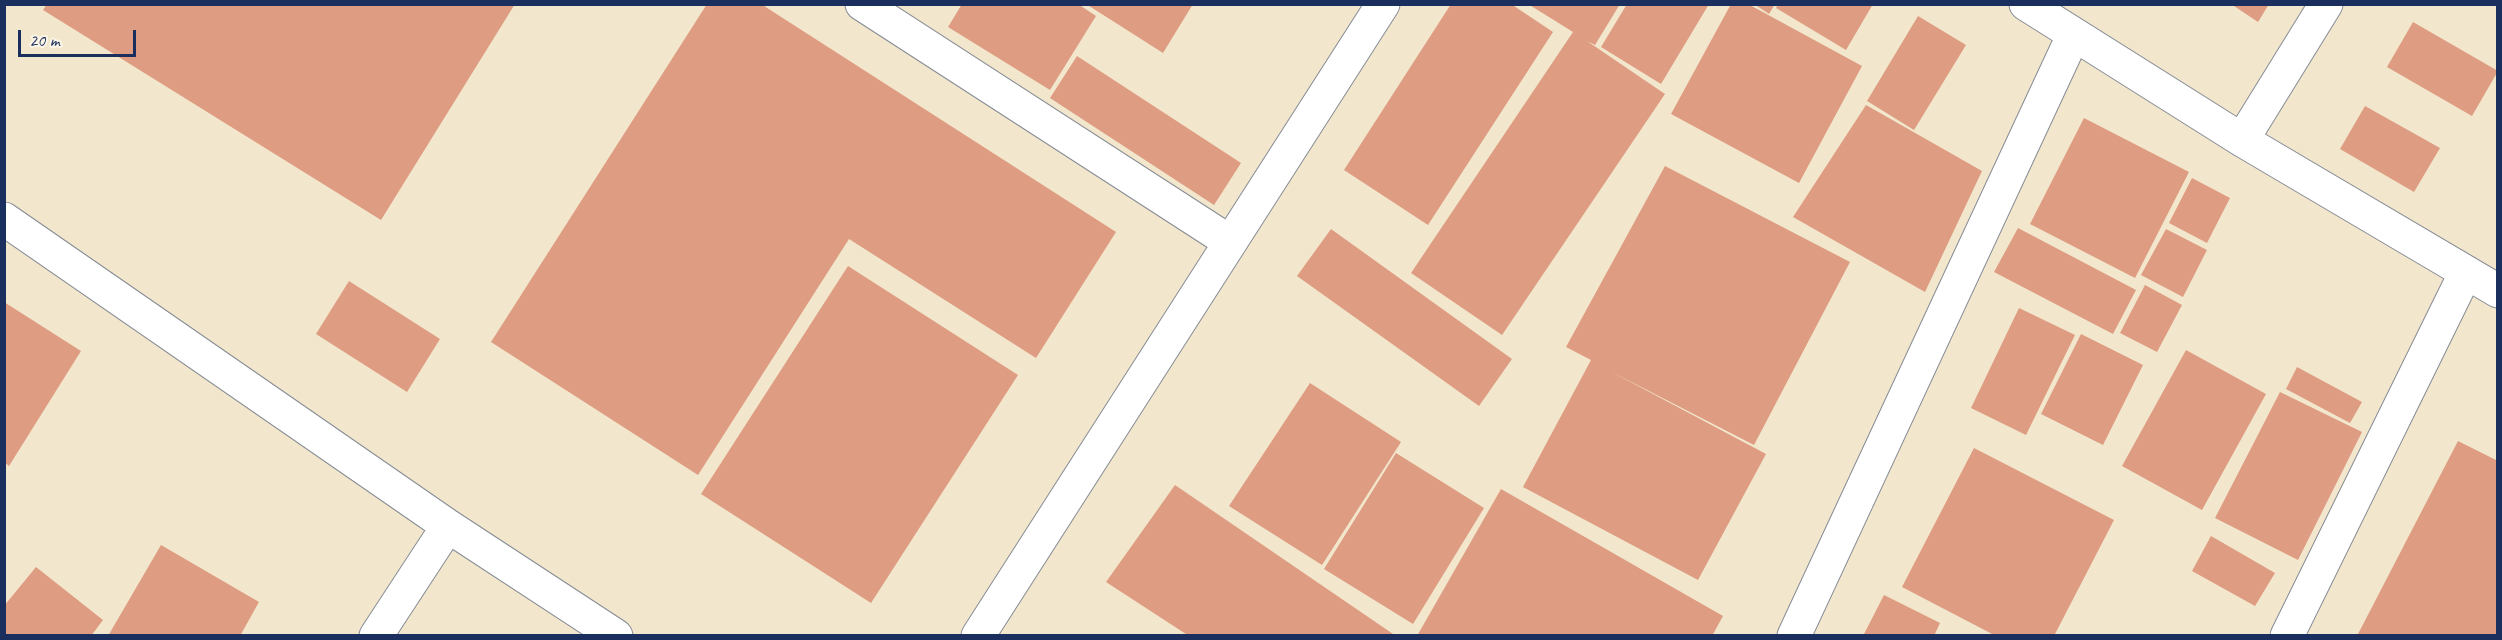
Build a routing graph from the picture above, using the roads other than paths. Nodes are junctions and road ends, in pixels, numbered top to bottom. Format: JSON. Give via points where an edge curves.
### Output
{"nodes":[{"id":1,"x":862,"y":4,"type":"edge"},
{"id":2,"x":1383,"y":4,"type":"edge"},
{"id":3,"x":2026,"y":4,"type":"edge"},
{"id":4,"x":2326,"y":4,"type":"edge"},
{"id":5,"x":2073,"y":36,"type":"junction"},
{"id":6,"x":2242,"y":140,"type":"junction"},
{"id":7,"x":4,"y":219,"type":"edge"},
{"id":8,"x":1230,"y":242,"type":"junction"},
{"id":9,"x":2466,"y":272,"type":"junction"},
{"id":10,"x":2498,"y":291,"type":"edge"},
{"id":11,"x":448,"y":526,"type":"junction"},
{"id":12,"x":376,"y":636,"type":"edge"},
{"id":13,"x":616,"y":636,"type":"edge"},
{"id":14,"x":978,"y":636,"type":"edge"},
{"id":15,"x":1794,"y":636,"type":"edge"},
{"id":16,"x":2287,"y":636,"type":"edge"}],
"edges":[{"from":1,"to":8,"type":"street"},
{"from":2,"to":8,"type":"street"},
{"from":3,"to":5,"type":"street"},
{"from":4,"to":6,"type":"street"},
{"from":5,"to":6,"type":"street"},
{"from":5,"to":15,"type":"street"},
{"from":6,"to":9,"type":"street"},
{"from":7,"to":11,"type":"street"},
{"from":8,"to":14,"type":"street"},
{"from":9,"to":10,"type":"street"},
{"from":9,"to":16,"type":"street"},
{"from":11,"to":12,"type":"street"},
{"from":11,"to":13,"type":"street"}]}
